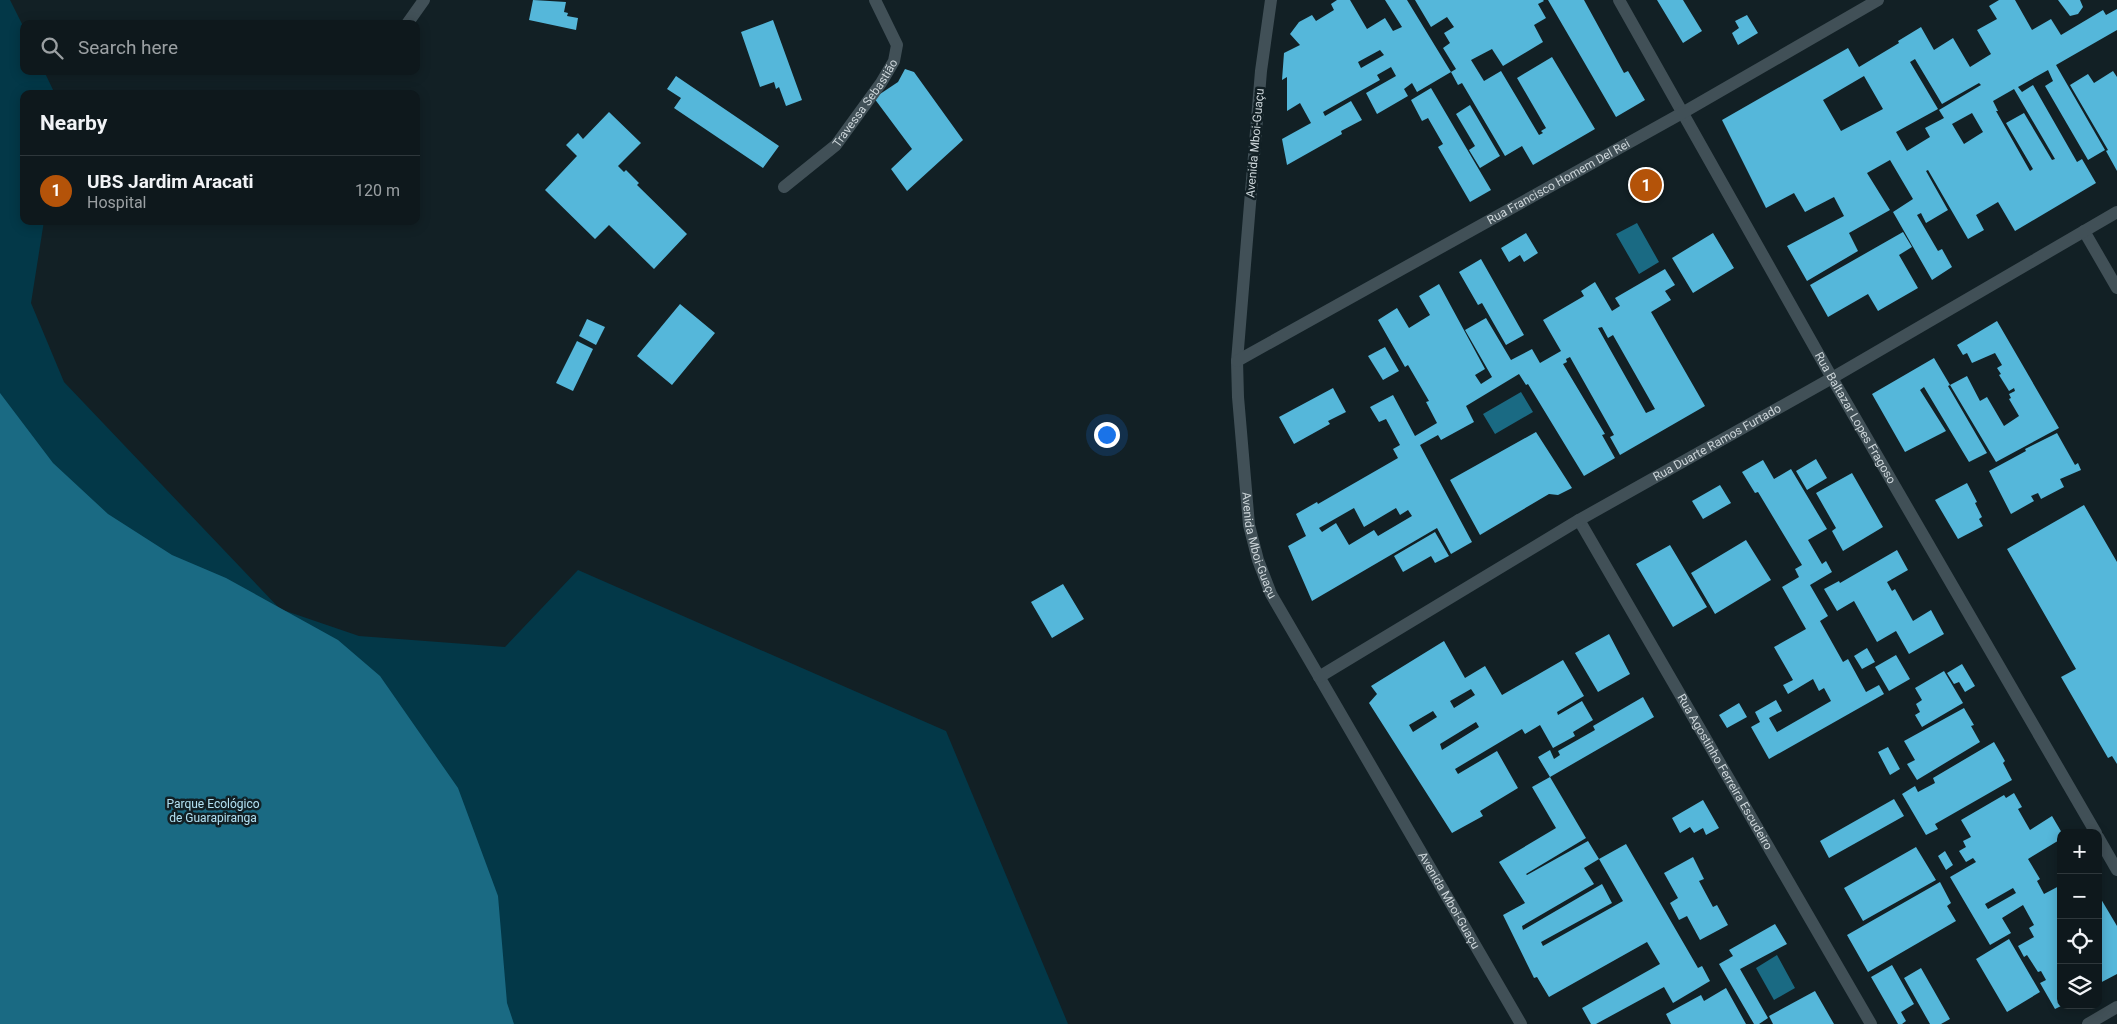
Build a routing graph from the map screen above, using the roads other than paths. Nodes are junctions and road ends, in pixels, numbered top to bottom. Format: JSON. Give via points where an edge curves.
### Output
{"nodes":[{"id":1,"x":424,"y":0,"type":"edge"},
{"id":2,"x":875,"y":0,"type":"edge"},
{"id":3,"x":1271,"y":0,"type":"edge"},
{"id":4,"x":1619,"y":0,"type":"edge"},
{"id":5,"x":1878,"y":0,"type":"edge"},
{"id":6,"x":409,"y":20,"type":"edge"},
{"id":7,"x":1684,"y":112,"type":"junction"},
{"id":8,"x":784,"y":188,"type":"dead end"},
{"id":9,"x":2117,"y":212,"type":"edge"},
{"id":10,"x":2084,"y":231,"type":"junction"},
{"id":11,"x":2117,"y":288,"type":"edge"},
{"id":12,"x":1237,"y":361,"type":"junction"},
{"id":13,"x":1832,"y":378,"type":"junction"},
{"id":14,"x":1579,"y":520,"type":"junction"},
{"id":15,"x":1319,"y":677,"type":"junction"},
{"id":16,"x":2094,"y":829,"type":"edge"},
{"id":17,"x":2102,"y":845,"type":"edge"},
{"id":18,"x":2117,"y":870,"type":"edge"},
{"id":19,"x":2117,"y":1007,"type":"edge"},
{"id":20,"x":1521,"y":1024,"type":"edge"},
{"id":21,"x":1871,"y":1024,"type":"edge"},
{"id":22,"x":2088,"y":1024,"type":"edge"}],
"edges":[{"from":1,"to":6,"type":"street"},
{"from":2,"to":8,"type":"street","name":"Travessa Sebastião","via":[[897,45],[894,61],[836,145]]},
{"from":3,"to":12,"type":"street","name":"Avenida Mboi-Guaçu","via":[[1261,71]]},
{"from":4,"to":7,"type":"street","name":"Rua Baltazar Lopes Fragoso"},
{"from":5,"to":7,"type":"street","name":"Rua Francisco Homem Del Rei"},
{"from":7,"to":12,"type":"street","name":"Rua Francisco Homem Del Rei"},
{"from":7,"to":13,"type":"street","name":"Rua Baltazar Lopes Fragoso"},
{"from":9,"to":10,"type":"street","name":"Rua Duarte Ramos Furtado"},
{"from":10,"to":11,"type":"street"},
{"from":10,"to":13,"type":"street","name":"Rua Duarte Ramos Furtado"},
{"from":12,"to":15,"type":"street","name":"Avenida Mboi-Guaçu","via":[[1253,542],[1270,594]]},
{"from":13,"to":14,"type":"street","name":"Rua Duarte Ramos Furtado"},
{"from":13,"to":16,"type":"street","name":"Rua Baltazar Lopes Fragoso"},
{"from":14,"to":15,"type":"street","name":"Rua Duarte Ramos Furtado"},
{"from":14,"to":21,"type":"street","name":"Rua Agostinho Ferreira Escudeiro"},
{"from":15,"to":20,"type":"street","name":"Avenida Mboi-Guaçu"},
{"from":17,"to":18,"type":"street"},
{"from":19,"to":22,"type":"street"}]}
